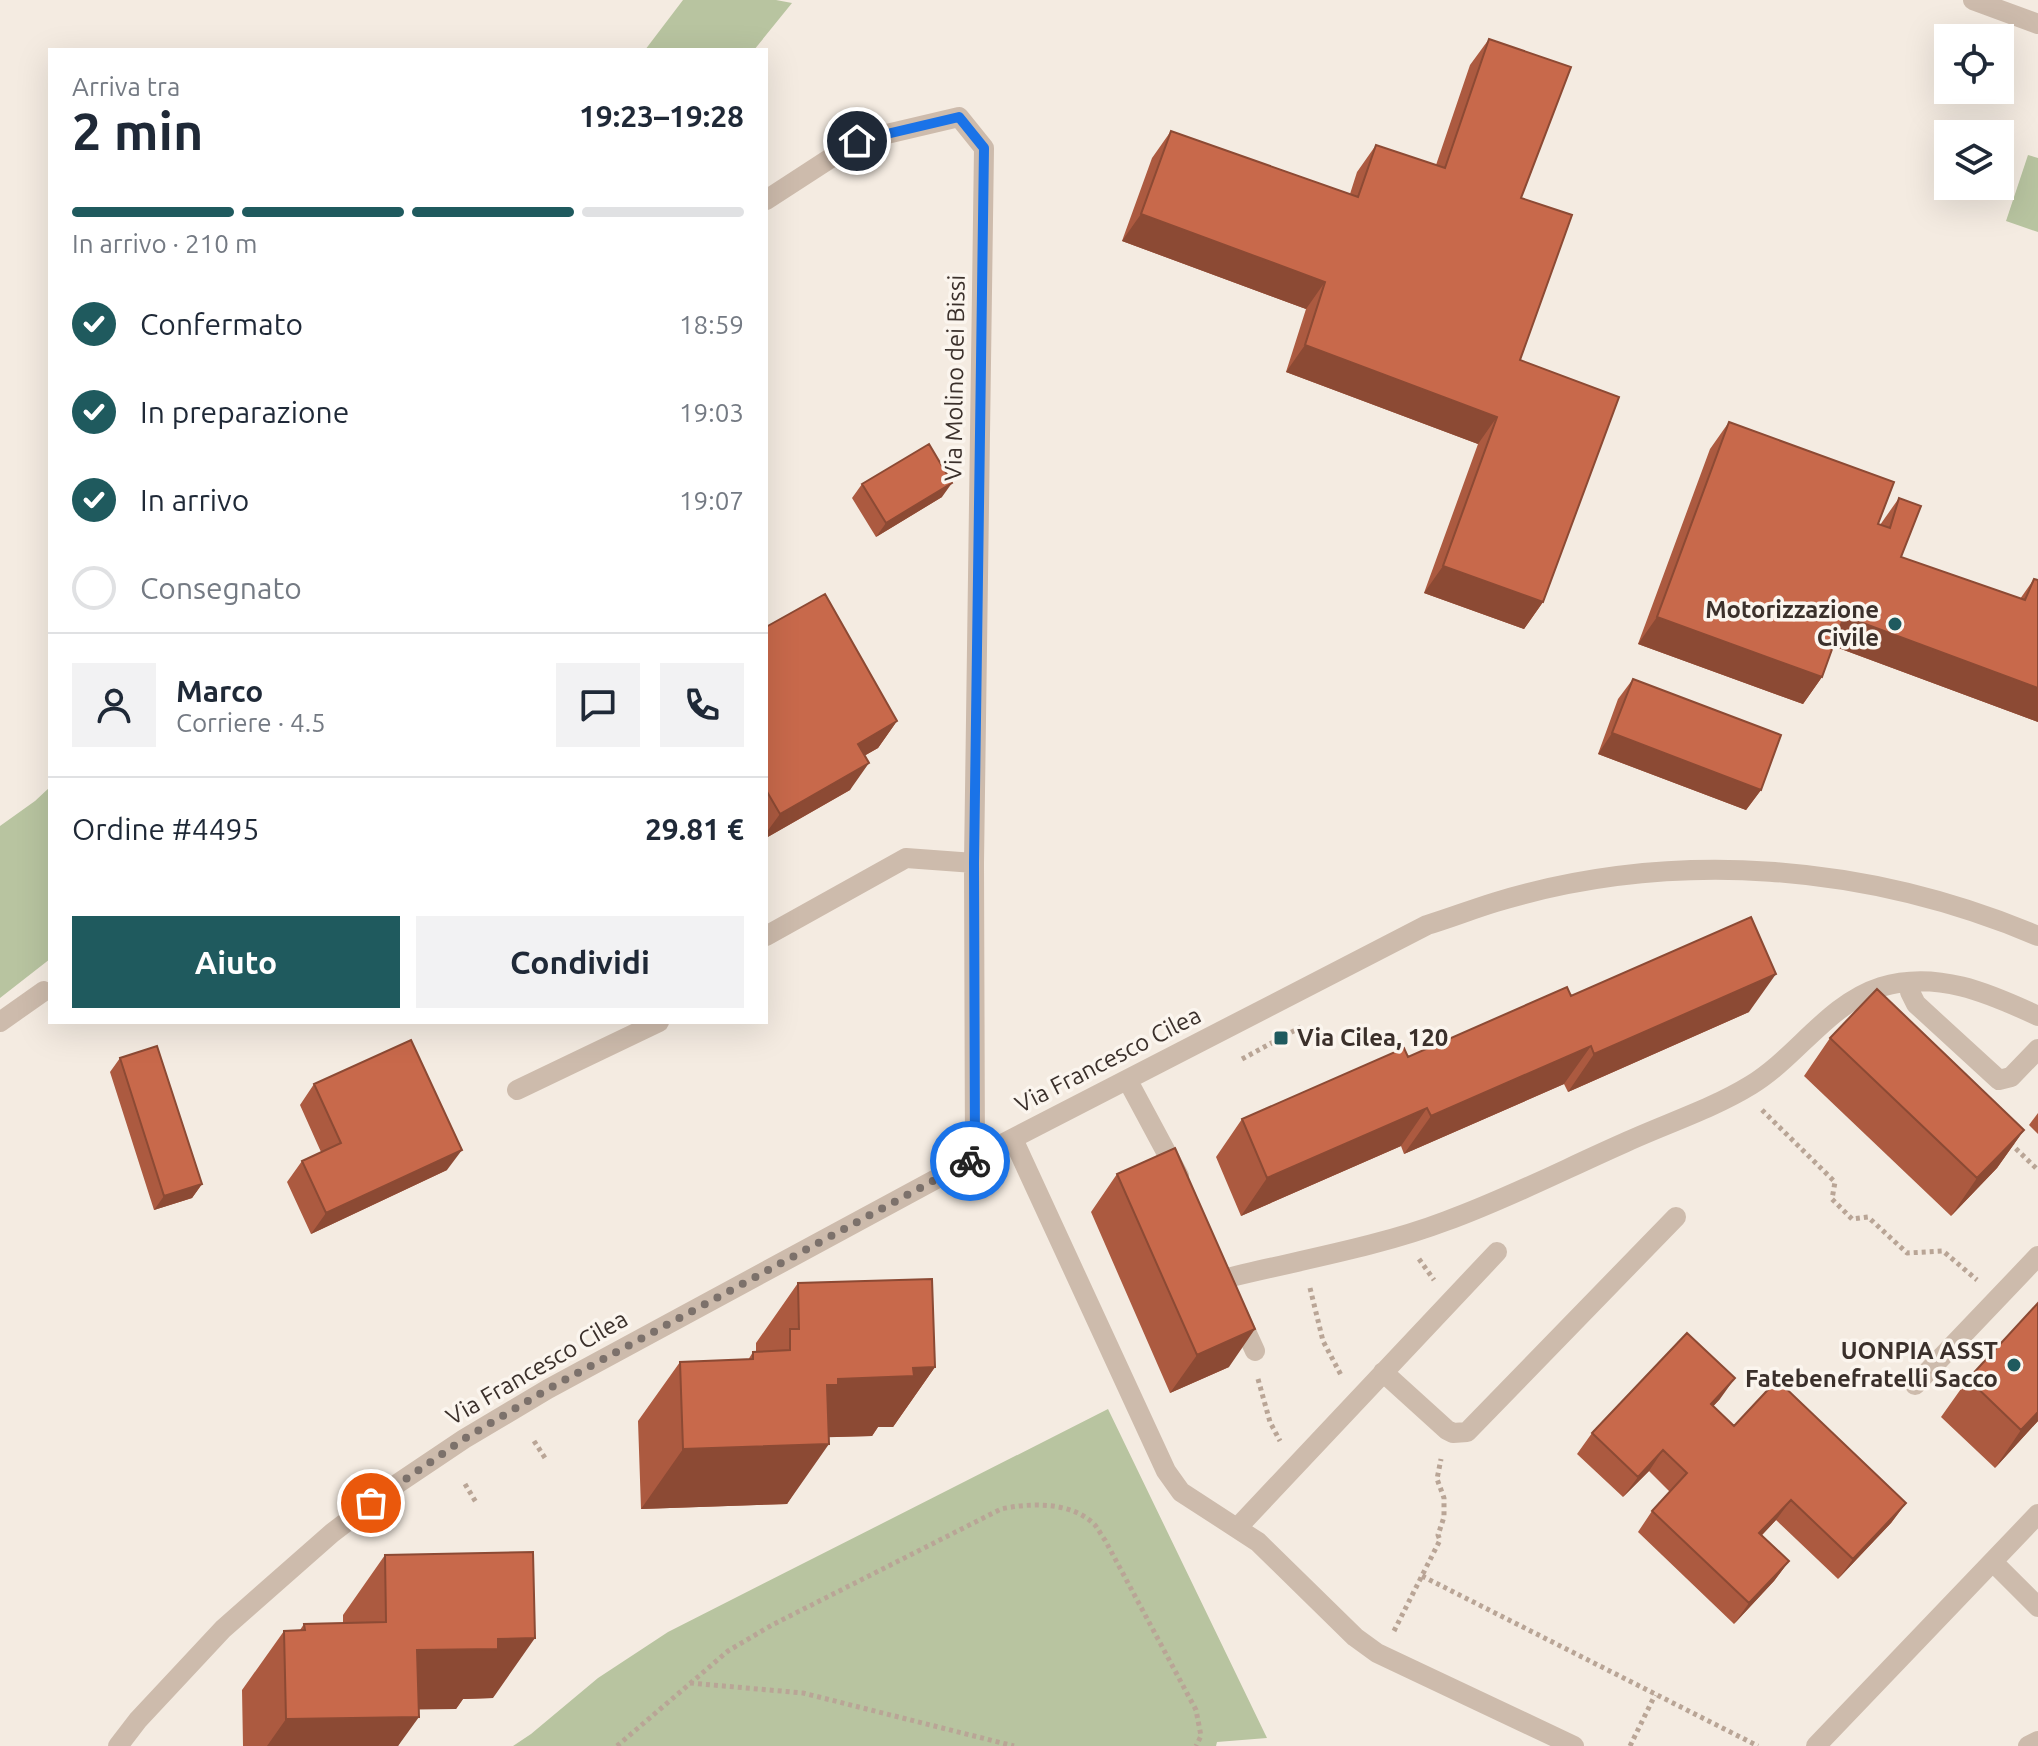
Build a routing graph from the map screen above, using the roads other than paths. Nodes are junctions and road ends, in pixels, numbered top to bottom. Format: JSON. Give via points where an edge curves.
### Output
{"nodes":[{"id":1,"x":1973,"y":0,"type":"edge"},
{"id":2,"x":2038,"y":24,"type":"edge"},
{"id":3,"x":768,"y":199,"type":"edge"},
{"id":4,"x":974,"y":863,"type":"junction"},
{"id":5,"x":768,"y":935,"type":"edge"},
{"id":6,"x":2038,"y":936,"type":"edge"},
{"id":7,"x":1910,"y":982,"type":"junction"},
{"id":8,"x":44,"y":991,"type":"dead end"},
{"id":9,"x":2038,"y":1016,"type":"edge"},
{"id":10,"x":0,"y":1022,"type":"edge"},
{"id":11,"x":655,"y":1024,"type":"edge"},
{"id":12,"x":2038,"y":1049,"type":"edge"},
{"id":13,"x":1128,"y":1081,"type":"junction"},
{"id":14,"x":517,"y":1090,"type":"dead end"},
{"id":15,"x":1013,"y":1139,"type":"junction"},
{"id":16,"x":975,"y":1158,"type":"junction"},
{"id":17,"x":1187,"y":1196,"type":"edge"},
{"id":18,"x":1676,"y":1217,"type":"dead end"},
{"id":19,"x":1497,"y":1252,"type":"dead end"},
{"id":20,"x":2038,"y":1256,"type":"edge"},
{"id":21,"x":1255,"y":1351,"type":"edge"},
{"id":22,"x":1383,"y":1372,"type":"junction"},
{"id":23,"x":1915,"y":1385,"type":"dead end"},
{"id":24,"x":2038,"y":1514,"type":"edge"},
{"id":25,"x":1237,"y":1528,"type":"junction"},
{"id":26,"x":1993,"y":1562,"type":"junction"},
{"id":27,"x":2038,"y":1607,"type":"edge"},
{"id":28,"x":2038,"y":1741,"type":"edge"},
{"id":29,"x":118,"y":1746,"type":"edge"},
{"id":30,"x":1574,"y":1746,"type":"edge"},
{"id":31,"x":1816,"y":1746,"type":"edge"},
{"id":32,"x":2028,"y":1746,"type":"edge"}],
"edges":[{"from":1,"to":2,"type":"street"},
{"from":3,"to":4,"type":"street","name":"Via Molino dei Bissi","via":[[857,141],[959,117],[984,148]]},
{"from":4,"to":5,"type":"street","via":[[906,858]]},
{"from":4,"to":16,"type":"street","name":"Via Molino dei Bissi"},
{"from":6,"to":13,"type":"street","name":"Via Francesco Cilea","via":[[1959,906],[1802,873],[1725,870],[1616,877],[1498,902],[1427,925]]},
{"from":7,"to":9,"type":"street","via":[[1968,987]]},
{"from":7,"to":12,"type":"street","via":[[1916,1004],[1999,1080],[2011,1077]]},
{"from":7,"to":21,"type":"street","via":[[1861,996],[1742,1089],[1458,1217],[1304,1259],[1220,1272]]},
{"from":8,"to":10,"type":"street"},
{"from":11,"to":14,"type":"street"},
{"from":13,"to":15,"type":"street","name":"Via Francesco Cilea"},
{"from":13,"to":17,"type":"street"},
{"from":15,"to":16,"type":"street","name":"Via Francesco Cilea"},
{"from":15,"to":25,"type":"street","via":[[1172,1482],[1190,1501]]},
{"from":16,"to":29,"type":"street","name":"Via Francesco Cilea","via":[[548,1389],[391,1488],[223,1629]]},
{"from":18,"to":22,"type":"street","via":[[1467,1432],[1453,1433]]},
{"from":19,"to":22,"type":"street"},
{"from":20,"to":23,"type":"street"},
{"from":22,"to":25,"type":"street"},
{"from":24,"to":26,"type":"street"},
{"from":25,"to":30,"type":"street","via":[[1382,1656]]},
{"from":26,"to":27,"type":"street"},
{"from":26,"to":31,"type":"street"},
{"from":28,"to":32,"type":"street"}]}
